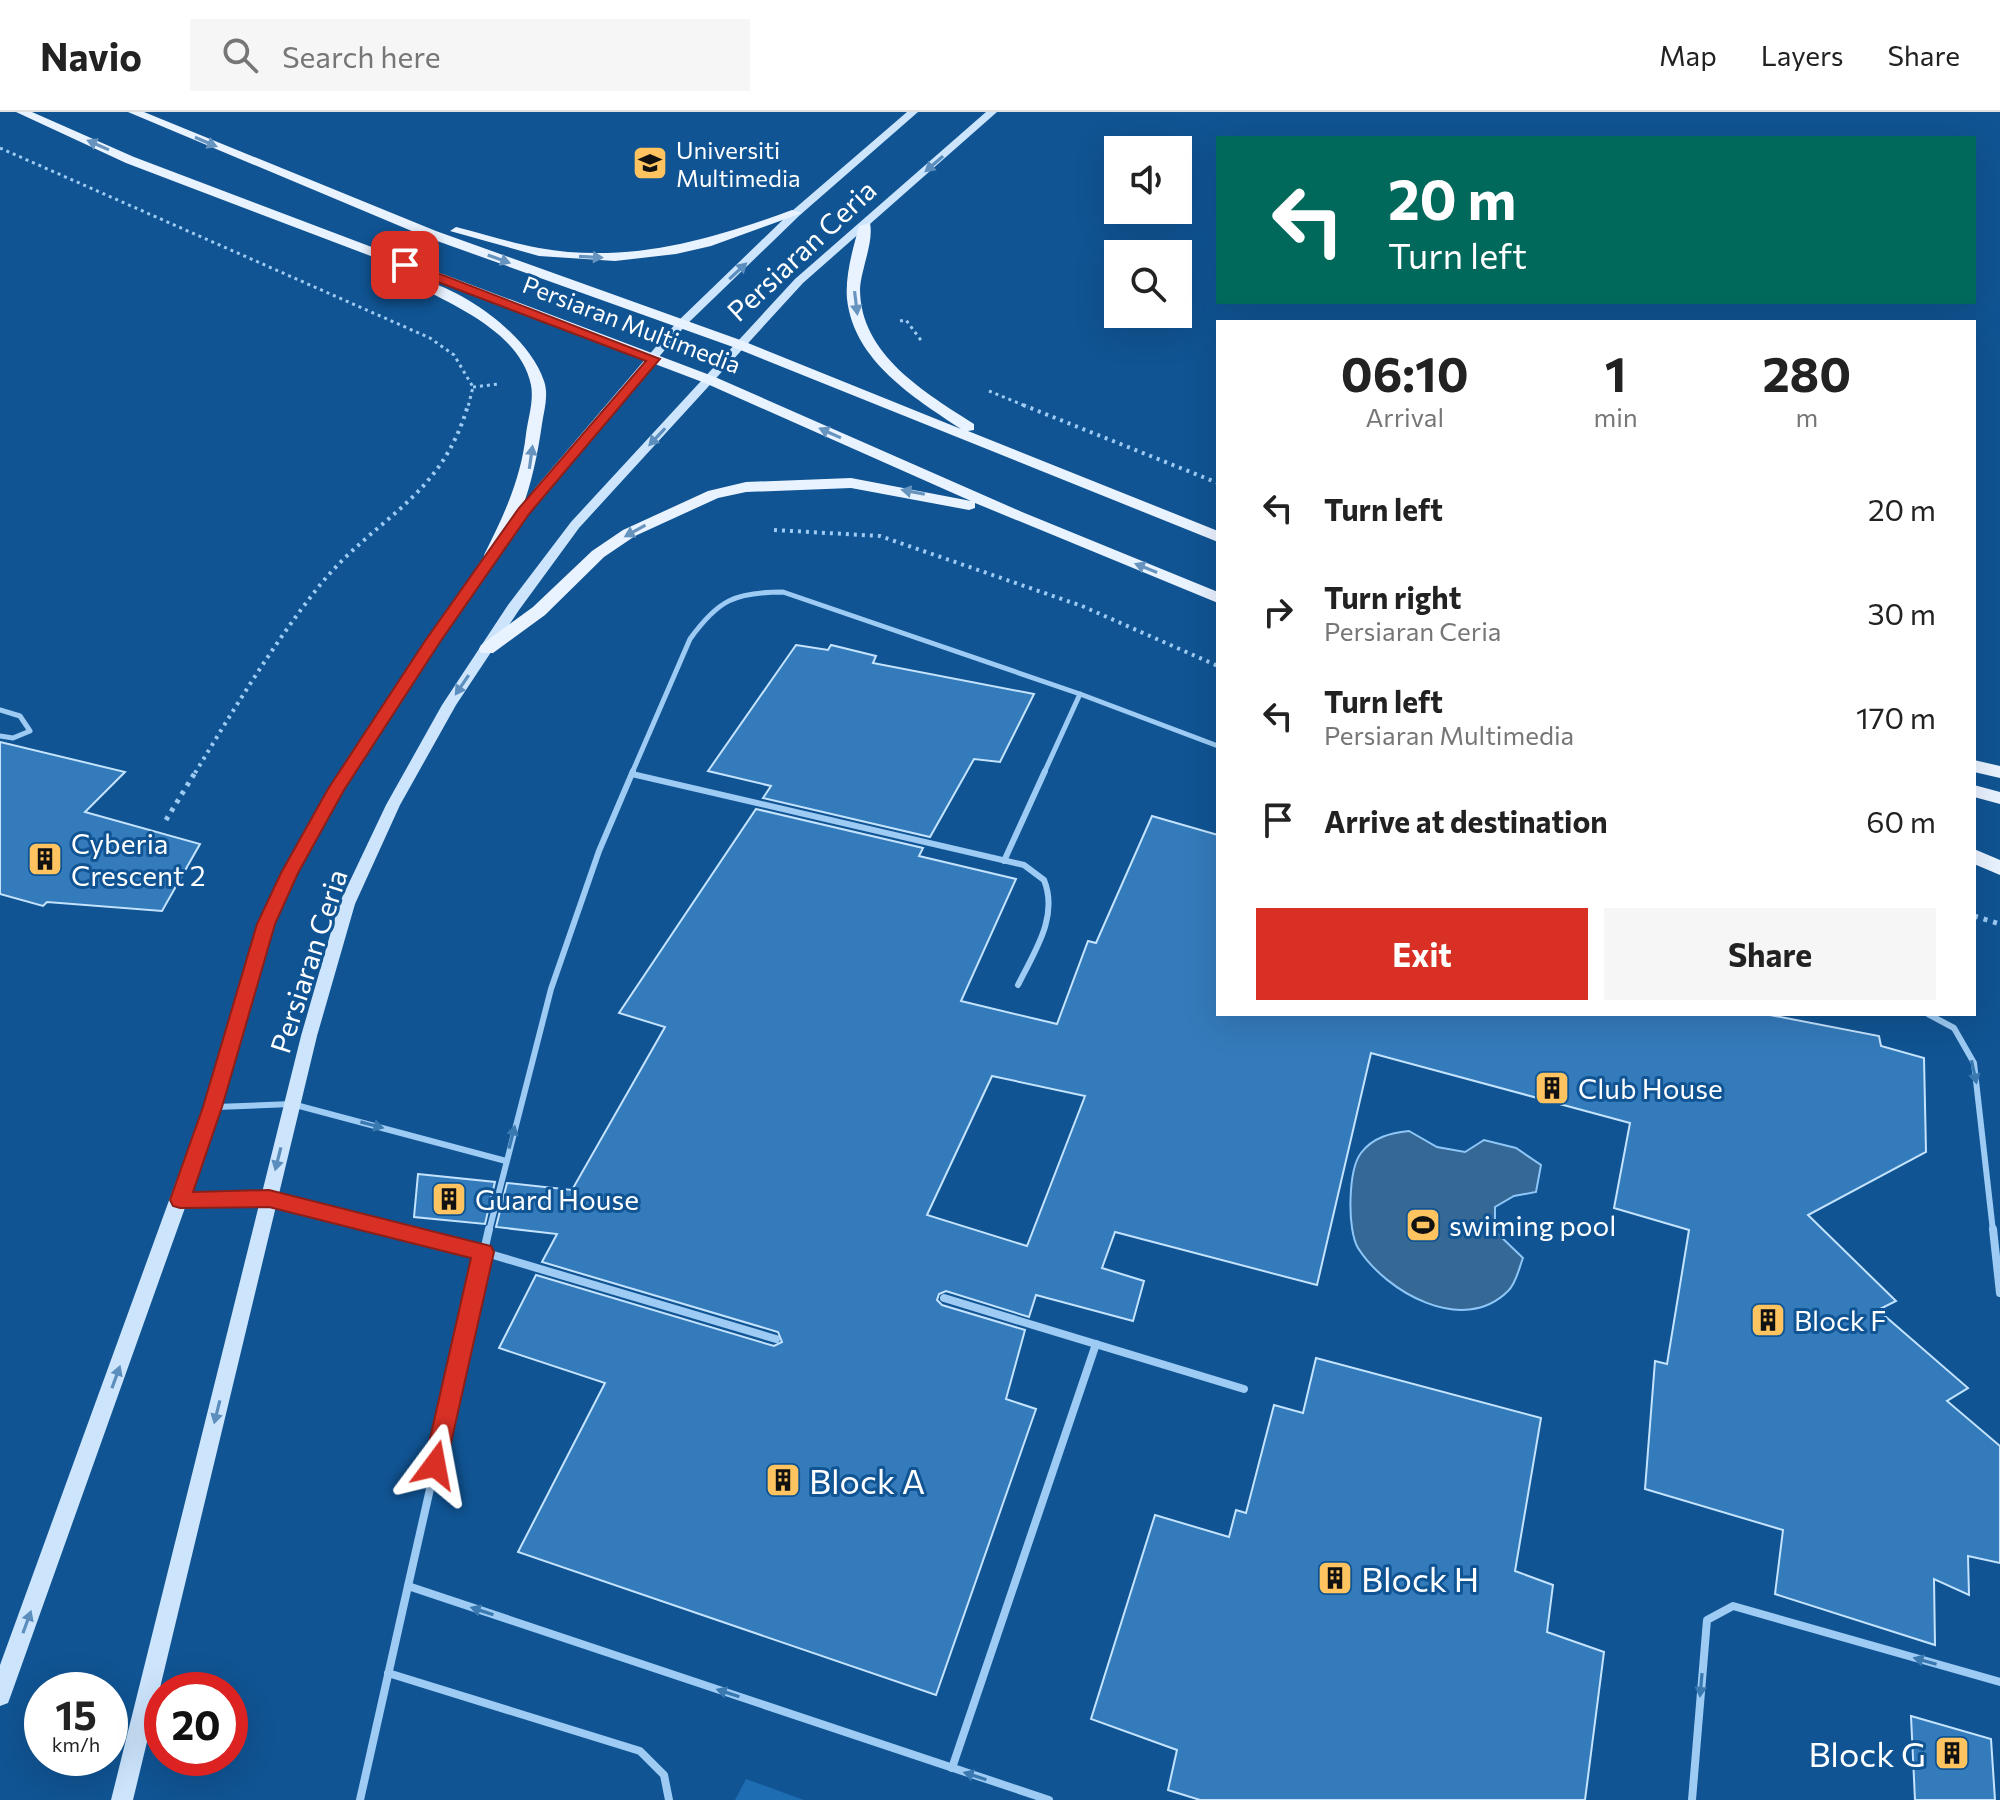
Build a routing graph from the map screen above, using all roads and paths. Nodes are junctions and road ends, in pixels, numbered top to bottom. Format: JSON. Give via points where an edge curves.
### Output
{"nodes":[{"id":1,"x":22,"y":112,"type":"edge"},
{"id":2,"x":134,"y":112,"type":"edge"},
{"id":3,"x":913,"y":112,"type":"edge"},
{"id":4,"x":992,"y":112,"type":"edge"},
{"id":5,"x":0,"y":148,"type":"edge"},
{"id":6,"x":326,"y":192,"type":"junction"},
{"id":7,"x":796,"y":213,"type":"junction"},
{"id":8,"x":865,"y":226,"type":"junction"},
{"id":9,"x":327,"y":235,"type":"junction"},
{"id":10,"x":906,"y":320,"type":"dead end"},
{"id":11,"x":681,"y":324,"type":"junction"},
{"id":12,"x":738,"y":344,"type":"junction"},
{"id":13,"x":929,"y":351,"type":"dead end"},
{"id":14,"x":654,"y":359,"type":"junction"},
{"id":15,"x":710,"y":380,"type":"junction"},
{"id":16,"x":984,"y":390,"type":"dead end"},
{"id":17,"x":1074,"y":479,"type":"junction"},
{"id":18,"x":1216,"y":482,"type":"edge"},
{"id":19,"x":1016,"y":515,"type":"junction"},
{"id":20,"x":774,"y":530,"type":"dead end"},
{"id":21,"x":1216,"y":536,"type":"edge"},
{"id":22,"x":492,"y":555,"type":"junction"},
{"id":23,"x":1216,"y":597,"type":"edge"},
{"id":24,"x":487,"y":649,"type":"junction"},
{"id":25,"x":1216,"y":665,"type":"edge"},
{"id":26,"x":1080,"y":694,"type":"junction"},
{"id":27,"x":0,"y":710,"type":"edge"},
{"id":28,"x":0,"y":736,"type":"edge"},
{"id":29,"x":1216,"y":745,"type":"edge"},
{"id":30,"x":1976,"y":766,"type":"edge"},
{"id":31,"x":2000,"y":772,"type":"edge"},
{"id":32,"x":632,"y":774,"type":"junction"},
{"id":33,"x":1976,"y":792,"type":"edge"},
{"id":34,"x":2000,"y":798,"type":"edge"},
{"id":35,"x":166,"y":820,"type":"dead end"},
{"id":36,"x":1976,"y":856,"type":"edge"},
{"id":37,"x":1976,"y":857,"type":"edge"},
{"id":38,"x":1004,"y":861,"type":"junction"},
{"id":39,"x":2000,"y":862,"type":"edge"},
{"id":40,"x":2000,"y":868,"type":"edge"},
{"id":41,"x":1976,"y":917,"type":"edge"},
{"id":42,"x":2000,"y":924,"type":"edge"},
{"id":43,"x":1018,"y":985,"type":"dead end"},
{"id":44,"x":1932,"y":1016,"type":"edge"},
{"id":45,"x":292,"y":1104,"type":"junction"},
{"id":46,"x":212,"y":1107,"type":"junction"},
{"id":47,"x":506,"y":1161,"type":"junction"},
{"id":48,"x":269,"y":1198,"type":"junction"},
{"id":49,"x":180,"y":1200,"type":"junction"},
{"id":50,"x":483,"y":1252,"type":"junction"},
{"id":51,"x":2000,"y":1293,"type":"edge"},
{"id":52,"x":944,"y":1298,"type":"dead end"},
{"id":53,"x":776,"y":1339,"type":"dead end"},
{"id":54,"x":1096,"y":1344,"type":"junction"},
{"id":55,"x":1244,"y":1389,"type":"dead end"},
{"id":56,"x":408,"y":1586,"type":"junction"},
{"id":57,"x":388,"y":1673,"type":"junction"},
{"id":58,"x":2000,"y":1682,"type":"edge"},
{"id":59,"x":0,"y":1695,"type":"edge"},
{"id":60,"x":952,"y":1768,"type":"junction"},
{"id":61,"x":122,"y":1800,"type":"edge"},
{"id":62,"x":360,"y":1800,"type":"edge"},
{"id":63,"x":669,"y":1800,"type":"edge"},
{"id":64,"x":1049,"y":1800,"type":"edge"},
{"id":65,"x":1692,"y":1800,"type":"edge"}],
"edges":[{"from":9,"to":1,"type":"main road","name":"Persiaran Multimedia","one_way":true,"via":[[130,160]]},
{"from":2,"to":6,"type":"main road","name":"Persiaran Multimedia","one_way":true},
{"from":3,"to":7,"type":"street","name":"Persiaran Ceria"},
{"from":4,"to":8,"type":"street","name":"Persiaran Ceria","one_way":true},
{"from":5,"to":35,"type":"path","via":[[430,338],[454,355],[473,387],[455,443],[435,476],[318,587]]},
{"from":6,"to":7,"type":"main road","one_way":true,"via":[[549,254],[590,258],[658,255]]},
{"from":6,"to":11,"type":"main road","name":"Persiaran Multimedia","one_way":true},
{"from":11,"to":7,"type":"street","name":"Persiaran Ceria","one_way":true},
{"from":8,"to":12,"type":"street","name":"Persiaran Ceria","via":[[799,281]]},
{"from":8,"to":17,"type":"main road","one_way":true,"via":[[853,298],[860,326],[878,355],[903,380],[974,430]]},
{"from":9,"to":14,"type":"main road","name":"Persiaran Multimedia"},
{"from":22,"to":9,"type":"main road","one_way":true,"via":[[524,492],[532,463],[537,380],[515,345],[485,319]]},
{"from":10,"to":13,"type":"path"},
{"from":11,"to":12,"type":"main road","name":"Persiaran Multimedia"},
{"from":11,"to":14,"type":"street","name":"Persiaran Ceria"},
{"from":12,"to":15,"type":"street","name":"Persiaran Ceria"},
{"from":12,"to":17,"type":"main road","name":"Persiaran Multimedia"},
{"from":14,"to":15,"type":"main road","name":"Persiaran Multimedia"},
{"from":14,"to":22,"type":"street","name":"Persiaran Ceria","via":[[540,490]]},
{"from":19,"to":15,"type":"main road","name":"Persiaran Multimedia","one_way":true},
{"from":15,"to":24,"type":"street","name":"Persiaran Ceria","one_way":true,"via":[[575,525]]},
{"from":16,"to":18,"type":"path"},
{"from":17,"to":21,"type":"main road","name":"Persiaran Multimedia"},
{"from":23,"to":19,"type":"main road","name":"Persiaran Multimedia","one_way":true},
{"from":19,"to":24,"type":"main road","one_way":true,"via":[[851,483],[746,487],[713,494],[629,533]]},
{"from":20,"to":25,"type":"path","via":[[880,536],[1082,606]]},
{"from":22,"to":46,"type":"street","name":"Persiaran Ceria","via":[[352,762],[289,873],[266,924]]},
{"from":24,"to":45,"type":"street","name":"Persiaran Ceria","one_way":true,"via":[[393,805],[347,904]]},
{"from":26,"to":29,"type":"lane"},
{"from":26,"to":32,"type":"lane","via":[[783,592],[731,596],[706,616],[690,639]]},
{"from":26,"to":38,"type":"lane"},
{"from":27,"to":28,"type":"lane","via":[[20,716],[30,731],[13,738]]},
{"from":30,"to":31,"type":"main road"},
{"from":32,"to":38,"type":"lane"},
{"from":47,"to":32,"type":"lane","one_way":true,"via":[[551,989]]},
{"from":33,"to":34,"type":"main road"},
{"from":36,"to":39,"type":"main road"},
{"from":37,"to":40,"type":"main road"},
{"from":38,"to":43,"type":"lane","via":[[1043,877],[1051,896],[1049,914]]},
{"from":41,"to":42,"type":"path"},
{"from":44,"to":51,"type":"lane","one_way":true,"via":[[1954,1028],[1974,1063]]},
{"from":45,"to":46,"type":"lane"},
{"from":45,"to":47,"type":"lane","one_way":true},
{"from":45,"to":48,"type":"street","name":"Persiaran Ceria","one_way":true},
{"from":46,"to":49,"type":"street","name":"Persiaran Ceria"},
{"from":47,"to":50,"type":"lane"},
{"from":48,"to":49,"type":"lane"},
{"from":48,"to":50,"type":"lane"},
{"from":48,"to":61,"type":"street","name":"Persiaran Ceria","one_way":true},
{"from":59,"to":49,"type":"street","name":"Persiaran Ceria","one_way":true},
{"from":50,"to":53,"type":"lane"},
{"from":50,"to":56,"type":"lane"},
{"from":52,"to":54,"type":"lane"},
{"from":54,"to":55,"type":"lane"},
{"from":54,"to":60,"type":"lane"},
{"from":56,"to":57,"type":"lane"},
{"from":60,"to":56,"type":"lane","one_way":true},
{"from":57,"to":62,"type":"lane"},
{"from":57,"to":63,"type":"lane","via":[[640,1751],[664,1775]]},
{"from":58,"to":65,"type":"lane","one_way":true,"via":[[1733,1606],[1707,1620]]},
{"from":64,"to":60,"type":"lane","one_way":true}]}
